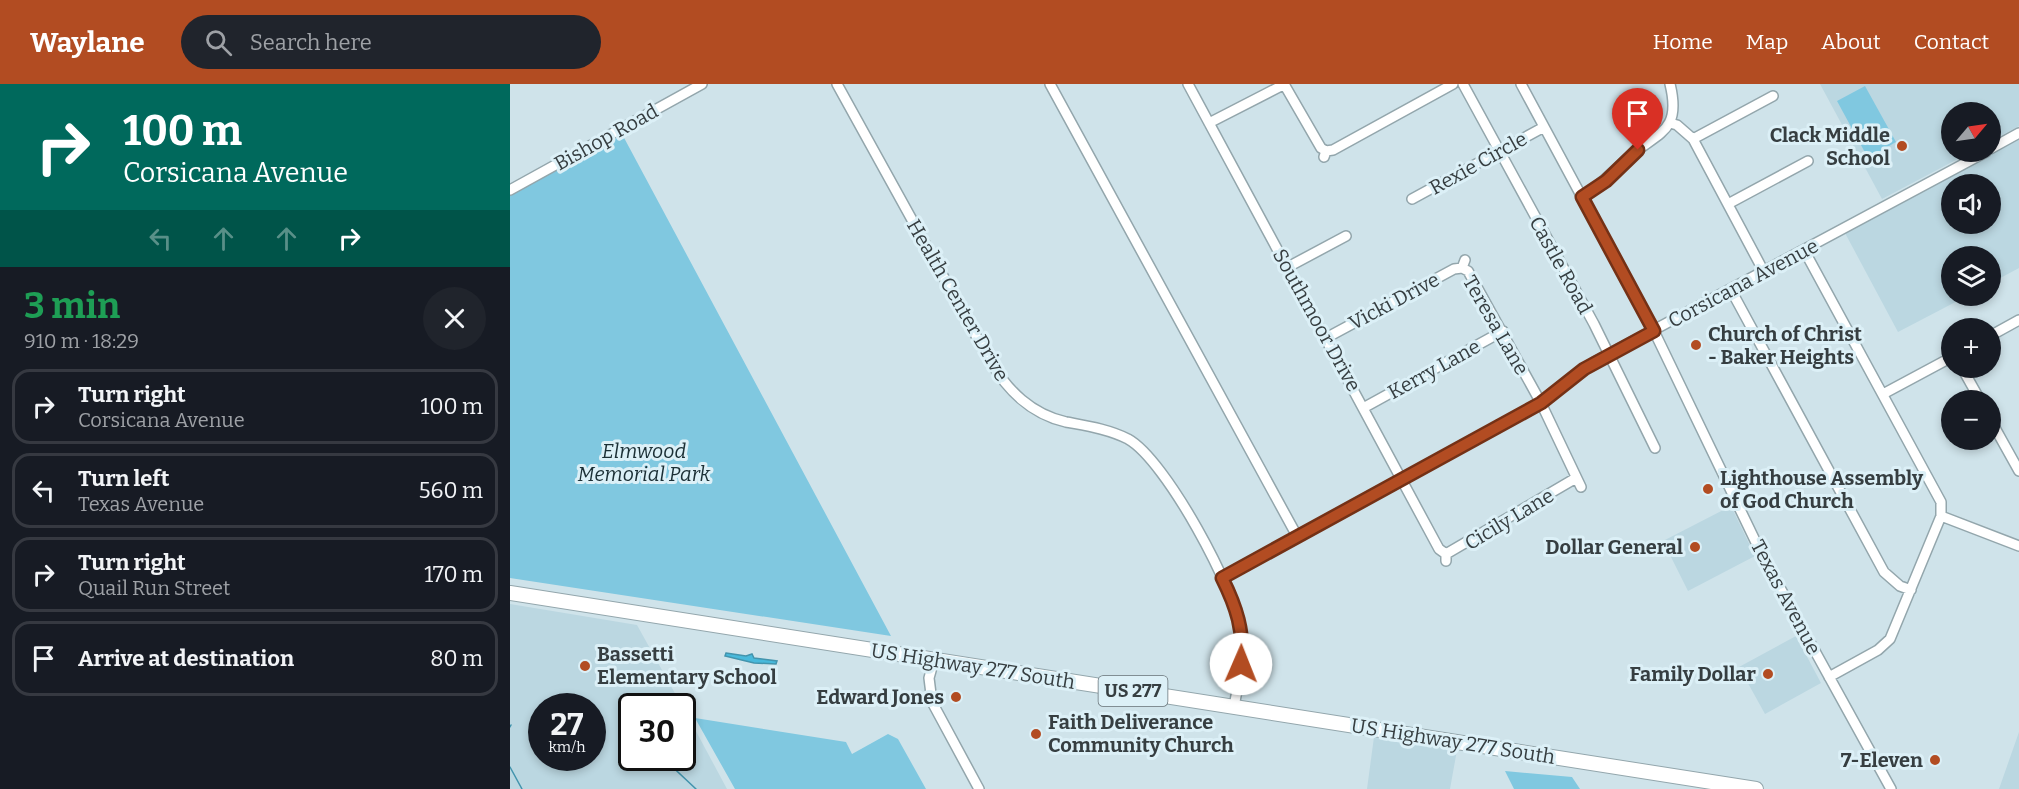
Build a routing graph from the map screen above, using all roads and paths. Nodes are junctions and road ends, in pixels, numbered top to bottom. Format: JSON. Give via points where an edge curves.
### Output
{"nodes":[{"id":1,"x":702,"y":84,"type":"edge"},
{"id":2,"x":837,"y":84,"type":"edge"},
{"id":3,"x":1050,"y":84,"type":"edge"},
{"id":4,"x":1188,"y":84,"type":"edge"},
{"id":5,"x":1285,"y":84,"type":"edge"},
{"id":6,"x":1453,"y":84,"type":"edge"},
{"id":7,"x":1463,"y":84,"type":"edge"},
{"id":8,"x":1521,"y":84,"type":"edge"},
{"id":9,"x":1670,"y":84,"type":"edge"},
{"id":10,"x":1773,"y":96,"type":"dead end"},
{"id":11,"x":1209,"y":123,"type":"junction"},
{"id":12,"x":1670,"y":123,"type":"junction"},
{"id":13,"x":1544,"y":127,"type":"junction"},
{"id":14,"x":2019,"y":133,"type":"edge"},
{"id":15,"x":1693,"y":139,"type":"junction"},
{"id":16,"x":2001,"y":143,"type":"edge"},
{"id":17,"x":1499,"y":151,"type":"junction"},
{"id":18,"x":1808,"y":162,"type":"dead end"},
{"id":19,"x":1967,"y":162,"type":"edge"},
{"id":20,"x":510,"y":190,"type":"edge"},
{"id":21,"x":1582,"y":197,"type":"junction"},
{"id":22,"x":1412,"y":199,"type":"dead end"},
{"id":23,"x":1728,"y":204,"type":"junction"},
{"id":24,"x":1346,"y":236,"type":"dead end"},
{"id":25,"x":1804,"y":250,"type":"junction"},
{"id":26,"x":1463,"y":264,"type":"joint"},
{"id":27,"x":1288,"y":267,"type":"junction"},
{"id":28,"x":1764,"y":272,"type":"junction"},
{"id":29,"x":1731,"y":290,"type":"junction"},
{"id":30,"x":2019,"y":320,"type":"edge"},
{"id":31,"x":2001,"y":330,"type":"edge"},
{"id":32,"x":1503,"y":331,"type":"junction"},
{"id":33,"x":1654,"y":331,"type":"junction"},
{"id":34,"x":1326,"y":338,"type":"junction"},
{"id":35,"x":1609,"y":354,"type":"junction"},
{"id":36,"x":1941,"y":363,"type":"edge"},
{"id":37,"x":1883,"y":394,"type":"junction"},
{"id":38,"x":1541,"y":403,"type":"junction"},
{"id":39,"x":1365,"y":407,"type":"junction"},
{"id":40,"x":2001,"y":439,"type":"edge"},
{"id":41,"x":1655,"y":448,"type":"dead end"},
{"id":42,"x":2019,"y":471,"type":"edge"},
{"id":43,"x":1402,"y":478,"type":"junction"},
{"id":44,"x":1579,"y":483,"type":"joint"},
{"id":45,"x":1941,"y":516,"type":"junction"},
{"id":46,"x":2019,"y":534,"type":"edge"},
{"id":47,"x":1297,"y":536,"type":"junction"},
{"id":48,"x":2017,"y":545,"type":"edge"},
{"id":49,"x":1446,"y":558,"type":"joint"},
{"id":50,"x":1222,"y":578,"type":"junction"},
{"id":51,"x":1911,"y":590,"type":"junction"},
{"id":52,"x":510,"y":593,"type":"edge"},
{"id":53,"x":934,"y":660,"type":"junction"},
{"id":54,"x":1829,"y":677,"type":"junction"},
{"id":55,"x":1234,"y":707,"type":"junction"},
{"id":56,"x":979,"y":789,"type":"edge"},
{"id":57,"x":1756,"y":789,"type":"edge"},
{"id":58,"x":1891,"y":789,"type":"edge"}],
"edges":[{"from":1,"to":20,"type":"street","name":"Bishop Road"},
{"from":2,"to":50,"type":"street","name":"Health Center Drive","via":[[990,361],[1012,393],[1042,414],[1113,433],[1143,451],[1175,494]]},
{"from":3,"to":47,"type":"street"},
{"from":4,"to":11,"type":"street","name":"Southmoor Drive"},
{"from":5,"to":6,"type":"street","via":[[1325,154]]},
{"from":5,"to":11,"type":"street"},
{"from":7,"to":17,"type":"street","name":"Castle Road"},
{"from":8,"to":13,"type":"street","name":"Texas Avenue"},
{"from":9,"to":12,"type":"street"},
{"from":10,"to":15,"type":"street"},
{"from":11,"to":27,"type":"street","name":"Southmoor Drive"},
{"from":12,"to":15,"type":"street"},
{"from":12,"to":21,"type":"street","via":[[1657,139]]},
{"from":13,"to":17,"type":"street","name":"Rexie Circle"},
{"from":13,"to":21,"type":"street","name":"Texas Avenue"},
{"from":14,"to":16,"type":"street"},
{"from":15,"to":23,"type":"street"},
{"from":17,"to":22,"type":"street","name":"Rexie Circle"},
{"from":17,"to":35,"type":"street","name":"Castle Road"},
{"from":18,"to":23,"type":"street"},
{"from":19,"to":25,"type":"street","name":"Corsicana Avenue"},
{"from":21,"to":33,"type":"street","name":"Texas Avenue"},
{"from":23,"to":28,"type":"street"},
{"from":24,"to":27,"type":"street"},
{"from":25,"to":28,"type":"street","name":"Corsicana Avenue"},
{"from":25,"to":37,"type":"street"},
{"from":26,"to":32,"type":"street","name":"Teresa Lane"},
{"from":26,"to":34,"type":"street","name":"Vicki Drive"},
{"from":27,"to":34,"type":"street","name":"Southmoor Drive"},
{"from":28,"to":29,"type":"street","name":"Corsicana Avenue"},
{"from":29,"to":33,"type":"street","name":"Corsicana Avenue"},
{"from":29,"to":51,"type":"street","via":[[1884,572],[1890,580]]},
{"from":30,"to":31,"type":"street"},
{"from":32,"to":38,"type":"street","name":"Teresa Lane"},
{"from":32,"to":39,"type":"street","name":"Kerry Lane"},
{"from":33,"to":35,"type":"street","name":"Corsicana Avenue"},
{"from":33,"to":54,"type":"street","name":"Texas Avenue","via":[[1763,557]]},
{"from":34,"to":39,"type":"street","name":"Southmoor Drive"},
{"from":35,"to":38,"type":"street","name":"Corsicana Avenue"},
{"from":35,"to":41,"type":"street","name":"Castle Road"},
{"from":36,"to":37,"type":"street"},
{"from":37,"to":45,"type":"street","via":[[1941,502]]},
{"from":38,"to":43,"type":"street","name":"Corsicana Avenue"},
{"from":38,"to":44,"type":"street","name":"Teresa Lane"},
{"from":39,"to":43,"type":"street","name":"Southmoor Drive"},
{"from":40,"to":42,"type":"street"},
{"from":43,"to":47,"type":"street","name":"Corsicana Avenue"},
{"from":43,"to":49,"type":"street","name":"Southmoor Drive"},
{"from":44,"to":49,"type":"street","name":"Cicily Lane"},
{"from":45,"to":48,"type":"street"},
{"from":45,"to":51,"type":"street"},
{"from":46,"to":48,"type":"street"},
{"from":47,"to":50,"type":"street","name":"Corsicana Avenue"},
{"from":50,"to":55,"type":"street","name":"Health Center Drive","via":[[1242,634]]},
{"from":51,"to":54,"type":"street","via":[[1890,639]]},
{"from":52,"to":53,"type":"highway","name":"US Highway 277 South","number":"US 277"},
{"from":53,"to":55,"type":"highway","name":"US Highway 277 South","number":"US 277"},
{"from":53,"to":56,"type":"street","via":[[929,678],[932,702]]},
{"from":54,"to":58,"type":"street","name":"Texas Avenue"},
{"from":55,"to":57,"type":"highway","name":"US Highway 277 South","number":"US 277"}]}
